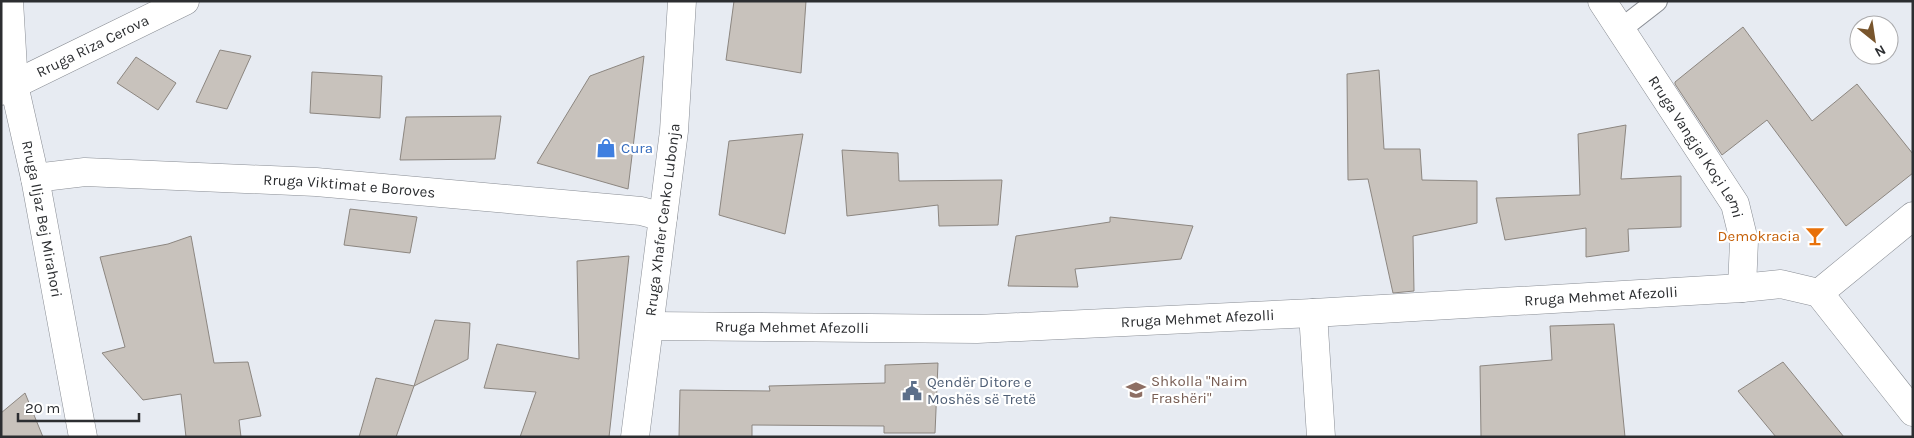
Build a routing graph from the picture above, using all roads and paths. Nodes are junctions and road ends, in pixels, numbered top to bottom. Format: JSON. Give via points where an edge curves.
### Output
{"nodes":[{"id":1,"x":9,"y":1,"type":"edge"},
{"id":2,"x":185,"y":1,"type":"edge"},
{"id":3,"x":682,"y":1,"type":"edge"},
{"id":4,"x":1602,"y":1,"type":"edge"},
{"id":5,"x":1657,"y":1,"type":"edge"},
{"id":6,"x":1621,"y":29,"type":"junction"},
{"id":7,"x":8,"y":88,"type":"edge"},
{"id":8,"x":35,"y":178,"type":"junction"},
{"id":9,"x":1913,"y":216,"type":"edge"},
{"id":10,"x":663,"y":217,"type":"junction"},
{"id":11,"x":1742,"y":288,"type":"junction"},
{"id":12,"x":1818,"y":294,"type":"junction"},
{"id":13,"x":1313,"y":313,"type":"junction"},
{"id":14,"x":650,"y":326,"type":"junction"},
{"id":15,"x":1913,"y":412,"type":"edge"},
{"id":16,"x":83,"y":437,"type":"edge"},
{"id":17,"x":635,"y":437,"type":"edge"},
{"id":18,"x":1322,"y":437,"type":"edge"}],
"edges":[{"from":1,"to":7,"type":"street","name":"Rruga Iljaz Bej Mirahori"},
{"from":2,"to":7,"type":"street","name":"Rruga Riza Cerova"},
{"from":3,"to":10,"type":"street","name":"Rruga Xhafer Cenko Lubonja","via":[[674,131]]},
{"from":4,"to":6,"type":"street","name":"Rruga Vangjel Koçi Lemi"},
{"from":5,"to":6,"type":"lane"},
{"from":6,"to":11,"type":"street","name":"Rruga Vangjel Koçi Lemi","via":[[1735,204],[1744,241]]},
{"from":7,"to":8,"type":"street","name":"Rruga Iljaz Bej Mirahori"},
{"from":8,"to":10,"type":"street","name":"Rruga Viktimat e Boroves","via":[[85,172],[316,182],[641,211]]},
{"from":8,"to":16,"type":"street","name":"Rruga Iljaz Bej Mirahori"},
{"from":9,"to":12,"type":"street"},
{"from":10,"to":14,"type":"street","name":"Rruga Xhafer Cenko Lubonja"},
{"from":11,"to":12,"type":"street","via":[[1781,284]]},
{"from":11,"to":13,"type":"street","name":"Rruga Mehmet Afezolli"},
{"from":12,"to":15,"type":"street"},
{"from":13,"to":14,"type":"street","name":"Rruga Mehmet Afezolli","via":[[977,329]]},
{"from":13,"to":18,"type":"street"},
{"from":14,"to":17,"type":"street","name":"Rruga Xhafer Cenko Lubonja"}]}
